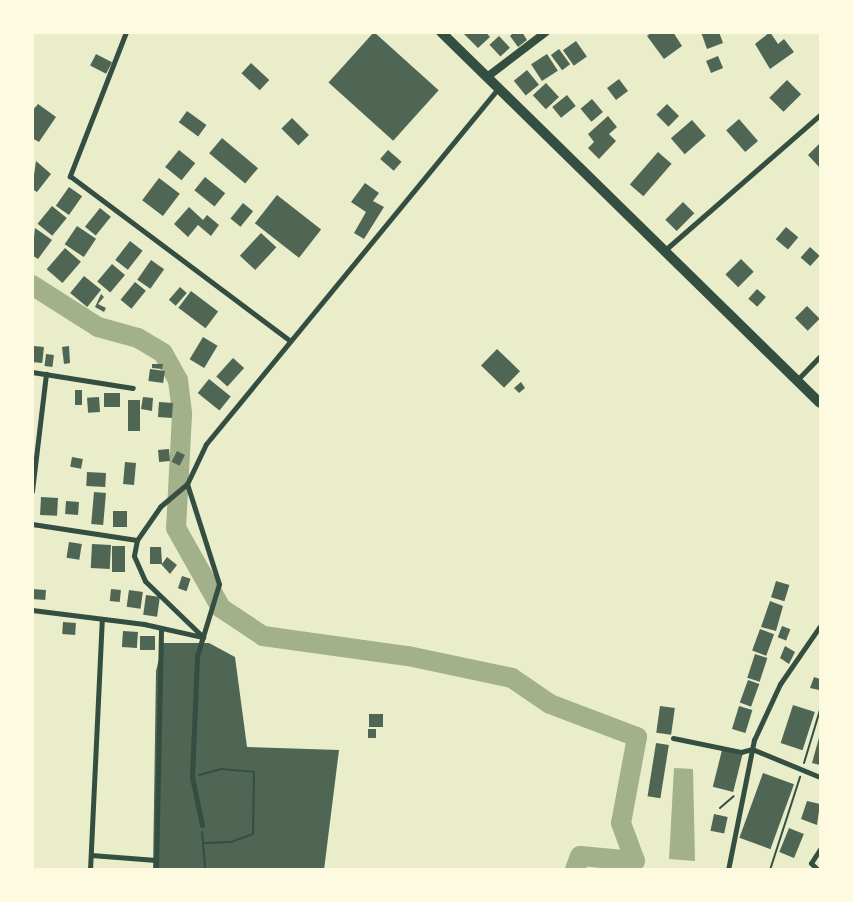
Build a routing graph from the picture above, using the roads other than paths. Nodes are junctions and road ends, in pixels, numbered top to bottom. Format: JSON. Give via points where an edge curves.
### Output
{"nodes":[{"id":1,"x":126,"y":32,"type":"edge"},
{"id":2,"x":441,"y":32,"type":"edge"},
{"id":3,"x":546,"y":32,"type":"edge"},
{"id":4,"x":487,"y":77,"type":"junction"},
{"id":5,"x":498,"y":88,"type":"junction"},
{"id":6,"x":820,"y":115,"type":"edge"},
{"id":7,"x":665,"y":250,"type":"junction"},
{"id":8,"x":289,"y":340,"type":"junction"},
{"id":9,"x":820,"y":356,"type":"edge"},
{"id":10,"x":32,"y":372,"type":"edge"},
{"id":11,"x":46,"y":374,"type":"junction"},
{"id":12,"x":798,"y":379,"type":"junction"},
{"id":13,"x":133,"y":388,"type":"dead end"},
{"id":14,"x":820,"y":403,"type":"edge"},
{"id":15,"x":35,"y":446,"type":"edge"},
{"id":16,"x":187,"y":484,"type":"junction"},
{"id":17,"x":32,"y":491,"type":"edge"},
{"id":18,"x":32,"y":524,"type":"edge"},
{"id":19,"x":137,"y":540,"type":"junction"},
{"id":20,"x":32,"y":610,"type":"edge"},
{"id":21,"x":102,"y":619,"type":"junction"},
{"id":22,"x":820,"y":626,"type":"edge"},
{"id":23,"x":161,"y":628,"type":"junction"},
{"id":24,"x":203,"y":637,"type":"junction"},
{"id":25,"x":673,"y":738,"type":"dead end"},
{"id":26,"x":752,"y":749,"type":"junction"},
{"id":27,"x":820,"y":777,"type":"edge"},
{"id":28,"x":202,"y":824,"type":"road end"},
{"id":29,"x":820,"y":849,"type":"edge"},
{"id":30,"x":91,"y":855,"type":"junction"},
{"id":31,"x":156,"y":860,"type":"junction"},
{"id":32,"x":90,"y":870,"type":"edge"},
{"id":33,"x":156,"y":870,"type":"edge"},
{"id":34,"x":728,"y":870,"type":"edge"},
{"id":35,"x":818,"y":870,"type":"edge"}],
"edges":[{"from":1,"to":8,"type":"street","via":[[70,176]]},
{"from":2,"to":4,"type":"highway"},
{"from":3,"to":4,"type":"street"},
{"from":4,"to":5,"type":"highway"},
{"from":5,"to":7,"type":"highway"},
{"from":5,"to":8,"type":"street"},
{"from":6,"to":7,"type":"street"},
{"from":7,"to":12,"type":"highway"},
{"from":8,"to":16,"type":"street","via":[[206,444]]},
{"from":9,"to":12,"type":"street"},
{"from":10,"to":11,"type":"street"},
{"from":11,"to":13,"type":"street"},
{"from":11,"to":15,"type":"street"},
{"from":12,"to":14,"type":"highway"},
{"from":15,"to":17,"type":"street"},
{"from":16,"to":19,"type":"street","via":[[160,507]]},
{"from":16,"to":24,"type":"street","via":[[219,584]]},
{"from":18,"to":19,"type":"street"},
{"from":19,"to":24,"type":"street","via":[[134,556],[145,581]]},
{"from":20,"to":21,"type":"street"},
{"from":21,"to":23,"type":"street"},
{"from":21,"to":30,"type":"street"},
{"from":22,"to":26,"type":"street","via":[[780,684]]},
{"from":23,"to":24,"type":"street"},
{"from":23,"to":31,"type":"street"},
{"from":24,"to":28,"type":"street","via":[[197,656],[192,777]]},
{"from":25,"to":26,"type":"street","via":[[741,752]]},
{"from":26,"to":27,"type":"street"},
{"from":26,"to":34,"type":"street"},
{"from":29,"to":35,"type":"street","via":[[811,864]]},
{"from":30,"to":31,"type":"street"},
{"from":30,"to":32,"type":"street"},
{"from":31,"to":33,"type":"street"}]}
